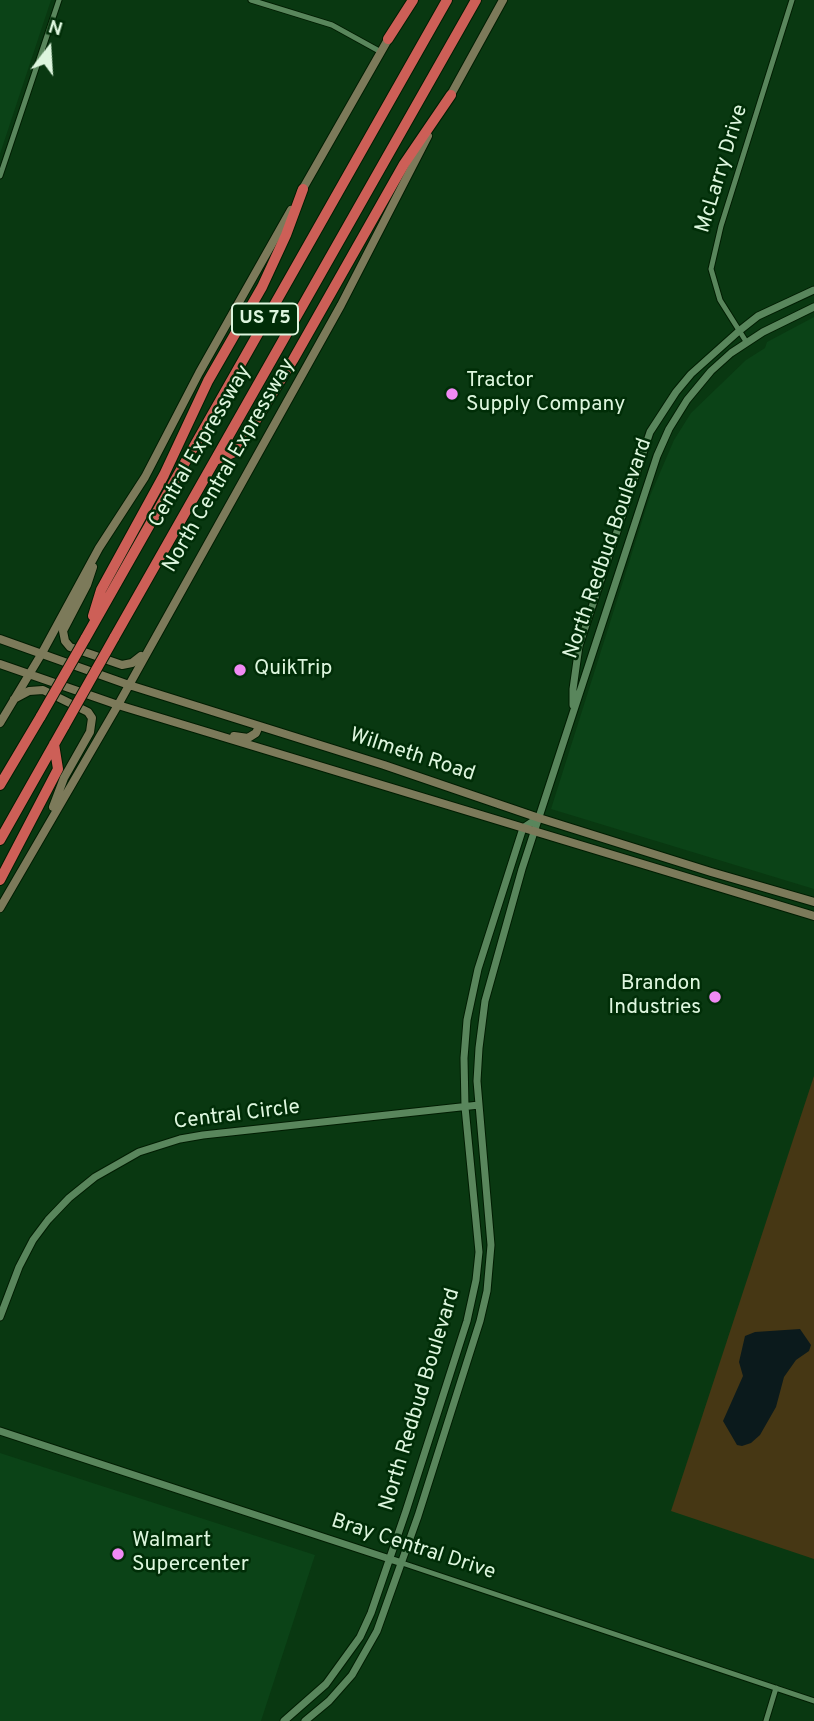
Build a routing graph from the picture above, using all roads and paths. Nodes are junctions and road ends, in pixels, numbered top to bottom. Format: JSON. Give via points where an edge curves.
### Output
{"nodes":[{"id":1,"x":59,"y":0,"type":"edge"},
{"id":2,"x":251,"y":0,"type":"edge"},
{"id":3,"x":412,"y":0,"type":"edge"},
{"id":4,"x":446,"y":0,"type":"edge"},
{"id":5,"x":476,"y":0,"type":"edge"},
{"id":6,"x":503,"y":0,"type":"edge"},
{"id":7,"x":792,"y":0,"type":"edge"},
{"id":8,"x":388,"y":39,"type":"joint"},
{"id":9,"x":380,"y":52,"type":"junction"},
{"id":10,"x":451,"y":95,"type":"junction"},
{"id":11,"x":0,"y":176,"type":"edge"},
{"id":12,"x":303,"y":189,"type":"junction"},
{"id":13,"x":814,"y":290,"type":"edge"},
{"id":14,"x":814,"y":307,"type":"edge"},
{"id":15,"x":739,"y":331,"type":"junction"},
{"id":16,"x":747,"y":343,"type":"junction"},
{"id":17,"x":215,"y":460,"type":"junction"},
{"id":18,"x":99,"y":548,"type":"junction"},
{"id":19,"x":0,"y":639,"type":"edge"},
{"id":20,"x":85,"y":639,"type":"junction"},
{"id":21,"x":146,"y":651,"type":"junction"},
{"id":22,"x":41,"y":653,"type":"junction"},
{"id":23,"x":0,"y":664,"type":"edge"},
{"id":24,"x":29,"y":673,"type":"junction"},
{"id":25,"x":129,"y":685,"type":"junction"},
{"id":26,"x":13,"y":700,"type":"junction"},
{"id":27,"x":118,"y":705,"type":"junction"},
{"id":28,"x":573,"y":712,"type":"junction"},
{"id":29,"x":167,"y":720,"type":"junction"},
{"id":30,"x":0,"y":723,"type":"edge"},
{"id":31,"x":259,"y":726,"type":"junction"},
{"id":32,"x":54,"y":744,"type":"junction"},
{"id":33,"x":384,"y":765,"type":"junction"},
{"id":34,"x":377,"y":783,"type":"junction"},
{"id":35,"x":1,"y":784,"type":"edge"},
{"id":36,"x":539,"y":817,"type":"junction"},
{"id":37,"x":46,"y":826,"type":"junction"},
{"id":38,"x":523,"y":828,"type":"junction"},
{"id":39,"x":534,"y":831,"type":"junction"},
{"id":40,"x":0,"y":840,"type":"edge"},
{"id":41,"x":0,"y":880,"type":"edge"},
{"id":42,"x":814,"y":902,"type":"edge"},
{"id":43,"x":0,"y":908,"type":"edge"},
{"id":44,"x":814,"y":916,"type":"edge"},
{"id":45,"x":479,"y":1105,"type":"junction"},
{"id":46,"x":465,"y":1107,"type":"junction"},
{"id":47,"x":477,"y":1273,"type":"junction"},
{"id":48,"x":489,"y":1275,"type":"junction"},
{"id":49,"x":0,"y":1317,"type":"edge"},
{"id":50,"x":433,"y":1426,"type":"junction"},
{"id":51,"x":446,"y":1430,"type":"junction"},
{"id":52,"x":0,"y":1431,"type":"edge"},
{"id":53,"x":390,"y":1559,"type":"junction"},
{"id":54,"x":402,"y":1563,"type":"junction"},
{"id":55,"x":776,"y":1688,"type":"junction"},
{"id":56,"x":814,"y":1701,"type":"edge"},
{"id":57,"x":284,"y":1721,"type":"edge"},
{"id":58,"x":305,"y":1721,"type":"edge"},
{"id":59,"x":766,"y":1721,"type":"edge"}],
"edges":[{"from":1,"to":11,"type":"street"},
{"from":2,"to":9,"type":"street","via":[[332,25]]},
{"from":3,"to":8,"type":"highway"},
{"from":4,"to":20,"type":"highway","name":"Central Expressway","number":"US 75"},
{"from":5,"to":17,"type":"highway","name":"Central Expressway","number":"US 75"},
{"from":6,"to":10,"type":"main road","name":"North Central Expressway"},
{"from":7,"to":15,"type":"street","name":"McLarry Drive","via":[[711,269],[720,300]]},
{"from":8,"to":9,"type":"main road"},
{"from":9,"to":12,"type":"main road"},
{"from":10,"to":17,"type":"highway","via":[[404,164],[237,451]]},
{"from":10,"to":21,"type":"main road","name":"North Central Expressway","via":[[335,316]]},
{"from":12,"to":18,"type":"main road","via":[[145,477]]},
{"from":12,"to":20,"type":"highway","via":[[262,287],[100,590]]},
{"from":13,"to":15,"type":"street","name":"North Redbud Boulevard"},
{"from":14,"to":16,"type":"street","name":"North Redbud Boulevard"},
{"from":15,"to":16,"type":"street","name":"McLarry Drive"},
{"from":15,"to":28,"type":"street","name":"North Redbud Boulevard","via":[[691,374],[650,432],[579,646]]},
{"from":16,"to":28,"type":"street","name":"North Redbud Boulevard","via":[[704,379],[664,440]]},
{"from":17,"to":32,"type":"highway","name":"Central Expressway","number":"US 75","bridge":true},
{"from":18,"to":21,"type":"main road","via":[[87,585],[63,631],[65,641],[70,647],[122,665]]},
{"from":18,"to":22,"type":"main road"},
{"from":19,"to":22,"type":"main road","name":"Wilmeth Road"},
{"from":20,"to":35,"type":"highway","name":"Central Expressway","number":"US 75","bridge":true},
{"from":21,"to":25,"type":"main road","name":"North Central Expressway"},
{"from":22,"to":24,"type":"main road"},
{"from":22,"to":25,"type":"main road","name":"Wilmeth Road"},
{"from":23,"to":24,"type":"main road","name":"Wilmeth Road"},
{"from":24,"to":26,"type":"main road"},
{"from":24,"to":27,"type":"main road","name":"Wilmeth Road"},
{"from":25,"to":27,"type":"main road","name":"North Central Expressway"},
{"from":25,"to":31,"type":"main road","name":"Wilmeth Road"},
{"from":26,"to":30,"type":"main road"},
{"from":26,"to":37,"type":"main road","via":[[43,690],[92,718],[90,732],[64,778]]},
{"from":27,"to":29,"type":"main road","name":"Wilmeth Road"},
{"from":27,"to":37,"type":"main road","name":"North Central Expressway"},
{"from":28,"to":36,"type":"street","name":"North Redbud Boulevard"},
{"from":29,"to":31,"type":"main road","via":[[248,738]]},
{"from":29,"to":34,"type":"main road","name":"Wilmeth Road"},
{"from":31,"to":33,"type":"main road","name":"Wilmeth Road"},
{"from":32,"to":40,"type":"highway","name":"Central Expressway","number":"US 75"},
{"from":32,"to":41,"type":"highway","via":[[58,769]]},
{"from":33,"to":34,"type":"main road"},
{"from":33,"to":36,"type":"main road","name":"Wilmeth Road"},
{"from":34,"to":38,"type":"main road","name":"Wilmeth Road"},
{"from":36,"to":38,"type":"street"},
{"from":36,"to":39,"type":"street","name":"North Redbud Boulevard"},
{"from":36,"to":42,"type":"main road","name":"Wilmeth Road"},
{"from":37,"to":43,"type":"main road","name":"North Central Expressway"},
{"from":38,"to":39,"type":"main road","name":"Wilmeth Road"},
{"from":38,"to":46,"type":"street","name":"North Redbud Boulevard","via":[[472,996],[466,1031]]},
{"from":39,"to":44,"type":"main road","name":"Wilmeth Road"},
{"from":39,"to":45,"type":"street","name":"North Redbud Boulevard","via":[[485,1001],[478,1048]]},
{"from":45,"to":46,"type":"street","name":"Central Circle"},
{"from":45,"to":48,"type":"street","name":"North Redbud Boulevard","via":[[491,1235]]},
{"from":46,"to":47,"type":"street","name":"North Redbud Boulevard","via":[[478,1229]]},
{"from":46,"to":49,"type":"street","name":"Central Circle","via":[[203,1135],[139,1152],[96,1177],[52,1215],[26,1252]]},
{"from":47,"to":48,"type":"street"},
{"from":47,"to":50,"type":"street","name":"North Redbud Boulevard","via":[[467,1321]]},
{"from":48,"to":51,"type":"street","name":"North Redbud Boulevard","via":[[480,1321]]},
{"from":50,"to":51,"type":"street"},
{"from":50,"to":53,"type":"street","name":"North Redbud Boulevard"},
{"from":51,"to":54,"type":"street","name":"North Redbud Boulevard"},
{"from":52,"to":53,"type":"street","name":"Bray Central Drive"},
{"from":53,"to":54,"type":"street","name":"Bray Central Drive"},
{"from":53,"to":57,"type":"street","name":"North Redbud Boulevard","via":[[371,1613],[342,1665]]},
{"from":54,"to":55,"type":"street","name":"Bray Central Drive"},
{"from":54,"to":58,"type":"street","name":"North Redbud Boulevard","via":[[377,1631],[360,1662],[329,1701]]},
{"from":55,"to":56,"type":"street","name":"Bray Central Drive"},
{"from":55,"to":59,"type":"street"}]}
